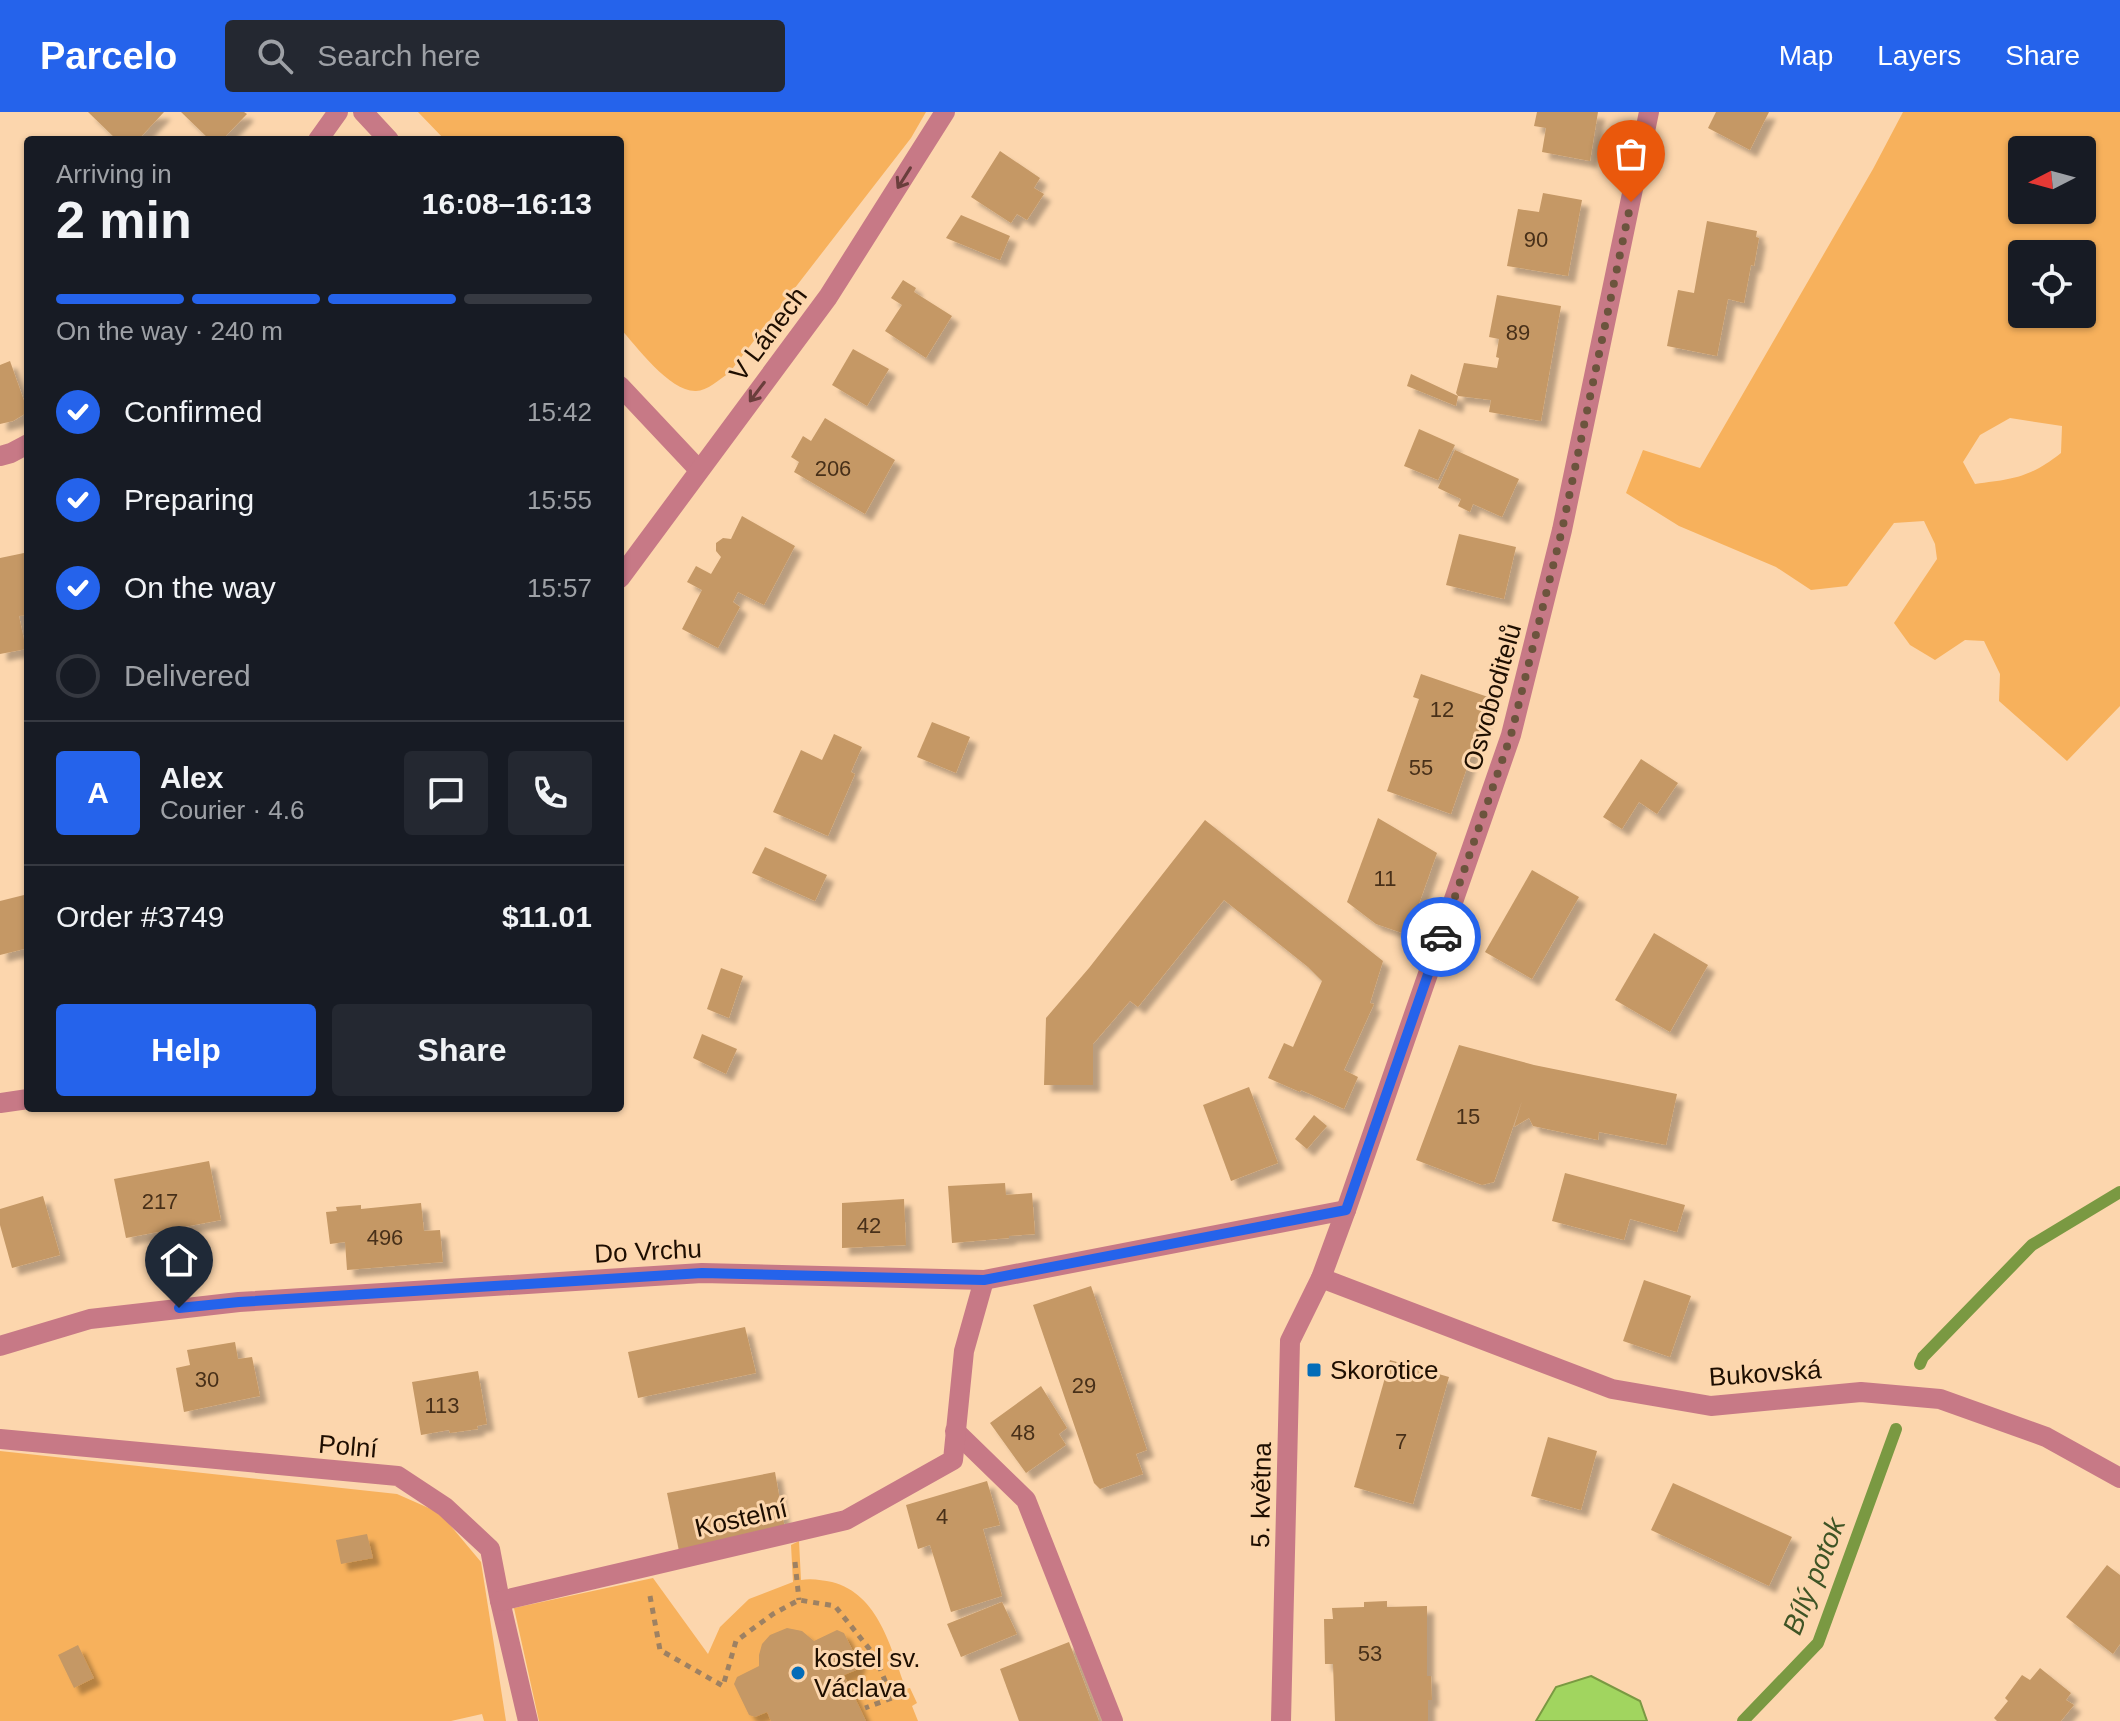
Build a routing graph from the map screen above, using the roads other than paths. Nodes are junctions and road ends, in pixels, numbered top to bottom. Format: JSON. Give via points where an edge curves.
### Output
{"nodes":[{"id":1,"x":338,"y":112,"type":"edge"},
{"id":2,"x":363,"y":112,"type":"edge"},
{"id":3,"x":945,"y":112,"type":"edge"},
{"id":4,"x":1649,"y":112,"type":"edge"},
{"id":5,"x":321,"y":136,"type":"edge"},
{"id":6,"x":385,"y":136,"type":"edge"},
{"id":7,"x":624,"y":390,"type":"edge"},
{"id":8,"x":24,"y":446,"type":"edge"},
{"id":9,"x":0,"y":456,"type":"edge"},
{"id":10,"x":699,"y":470,"type":"junction"},
{"id":11,"x":624,"y":573,"type":"edge"},
{"id":12,"x":24,"y":1100,"type":"edge"},
{"id":13,"x":0,"y":1103,"type":"edge"},
{"id":14,"x":1346,"y":1210,"type":"junction"},
{"id":15,"x":1321,"y":1278,"type":"junction"},
{"id":16,"x":984,"y":1280,"type":"junction"},
{"id":17,"x":0,"y":1346,"type":"edge"},
{"id":18,"x":955,"y":1431,"type":"junction"},
{"id":19,"x":0,"y":1439,"type":"edge"},
{"id":20,"x":2120,"y":1478,"type":"edge"},
{"id":21,"x":500,"y":1601,"type":"junction"},
{"id":22,"x":528,"y":1721,"type":"edge"},
{"id":23,"x":1113,"y":1721,"type":"edge"},
{"id":24,"x":1281,"y":1721,"type":"edge"}],
"edges":[{"from":1,"to":5,"type":"street"},
{"from":2,"to":6,"type":"street"},
{"from":3,"to":10,"type":"street","name":"V Lánech","one_way":true,"via":[[828,297]]},
{"from":4,"to":14,"type":"street","name":"Osvoboditelů","via":[[1562,530],[1511,735]]},
{"from":7,"to":10,"type":"street"},
{"from":8,"to":9,"type":"street"},
{"from":10,"to":11,"type":"street","name":"V Lánech"},
{"from":12,"to":13,"type":"street"},
{"from":14,"to":15,"type":"street","name":"Osvoboditelů"},
{"from":14,"to":16,"type":"street","name":"Do Vrchu"},
{"from":15,"to":20,"type":"street","name":"Bukovská","via":[[1612,1389],[1711,1406],[1861,1392],[1940,1399],[2046,1437]]},
{"from":15,"to":24,"type":"street","name":"5. května","via":[[1290,1341]]},
{"from":16,"to":17,"type":"street","name":"Do Vrchu","via":[[702,1273],[239,1302],[90,1319]]},
{"from":16,"to":18,"type":"street","name":"Kostelní","via":[[964,1351]]},
{"from":18,"to":21,"type":"street","name":"Kostelní","via":[[953,1460],[846,1520]]},
{"from":18,"to":23,"type":"street","via":[[1026,1500]]},
{"from":19,"to":21,"type":"street","name":"Polní","via":[[398,1476],[445,1507],[490,1549]]},
{"from":21,"to":22,"type":"street","name":"Polní"}]}
